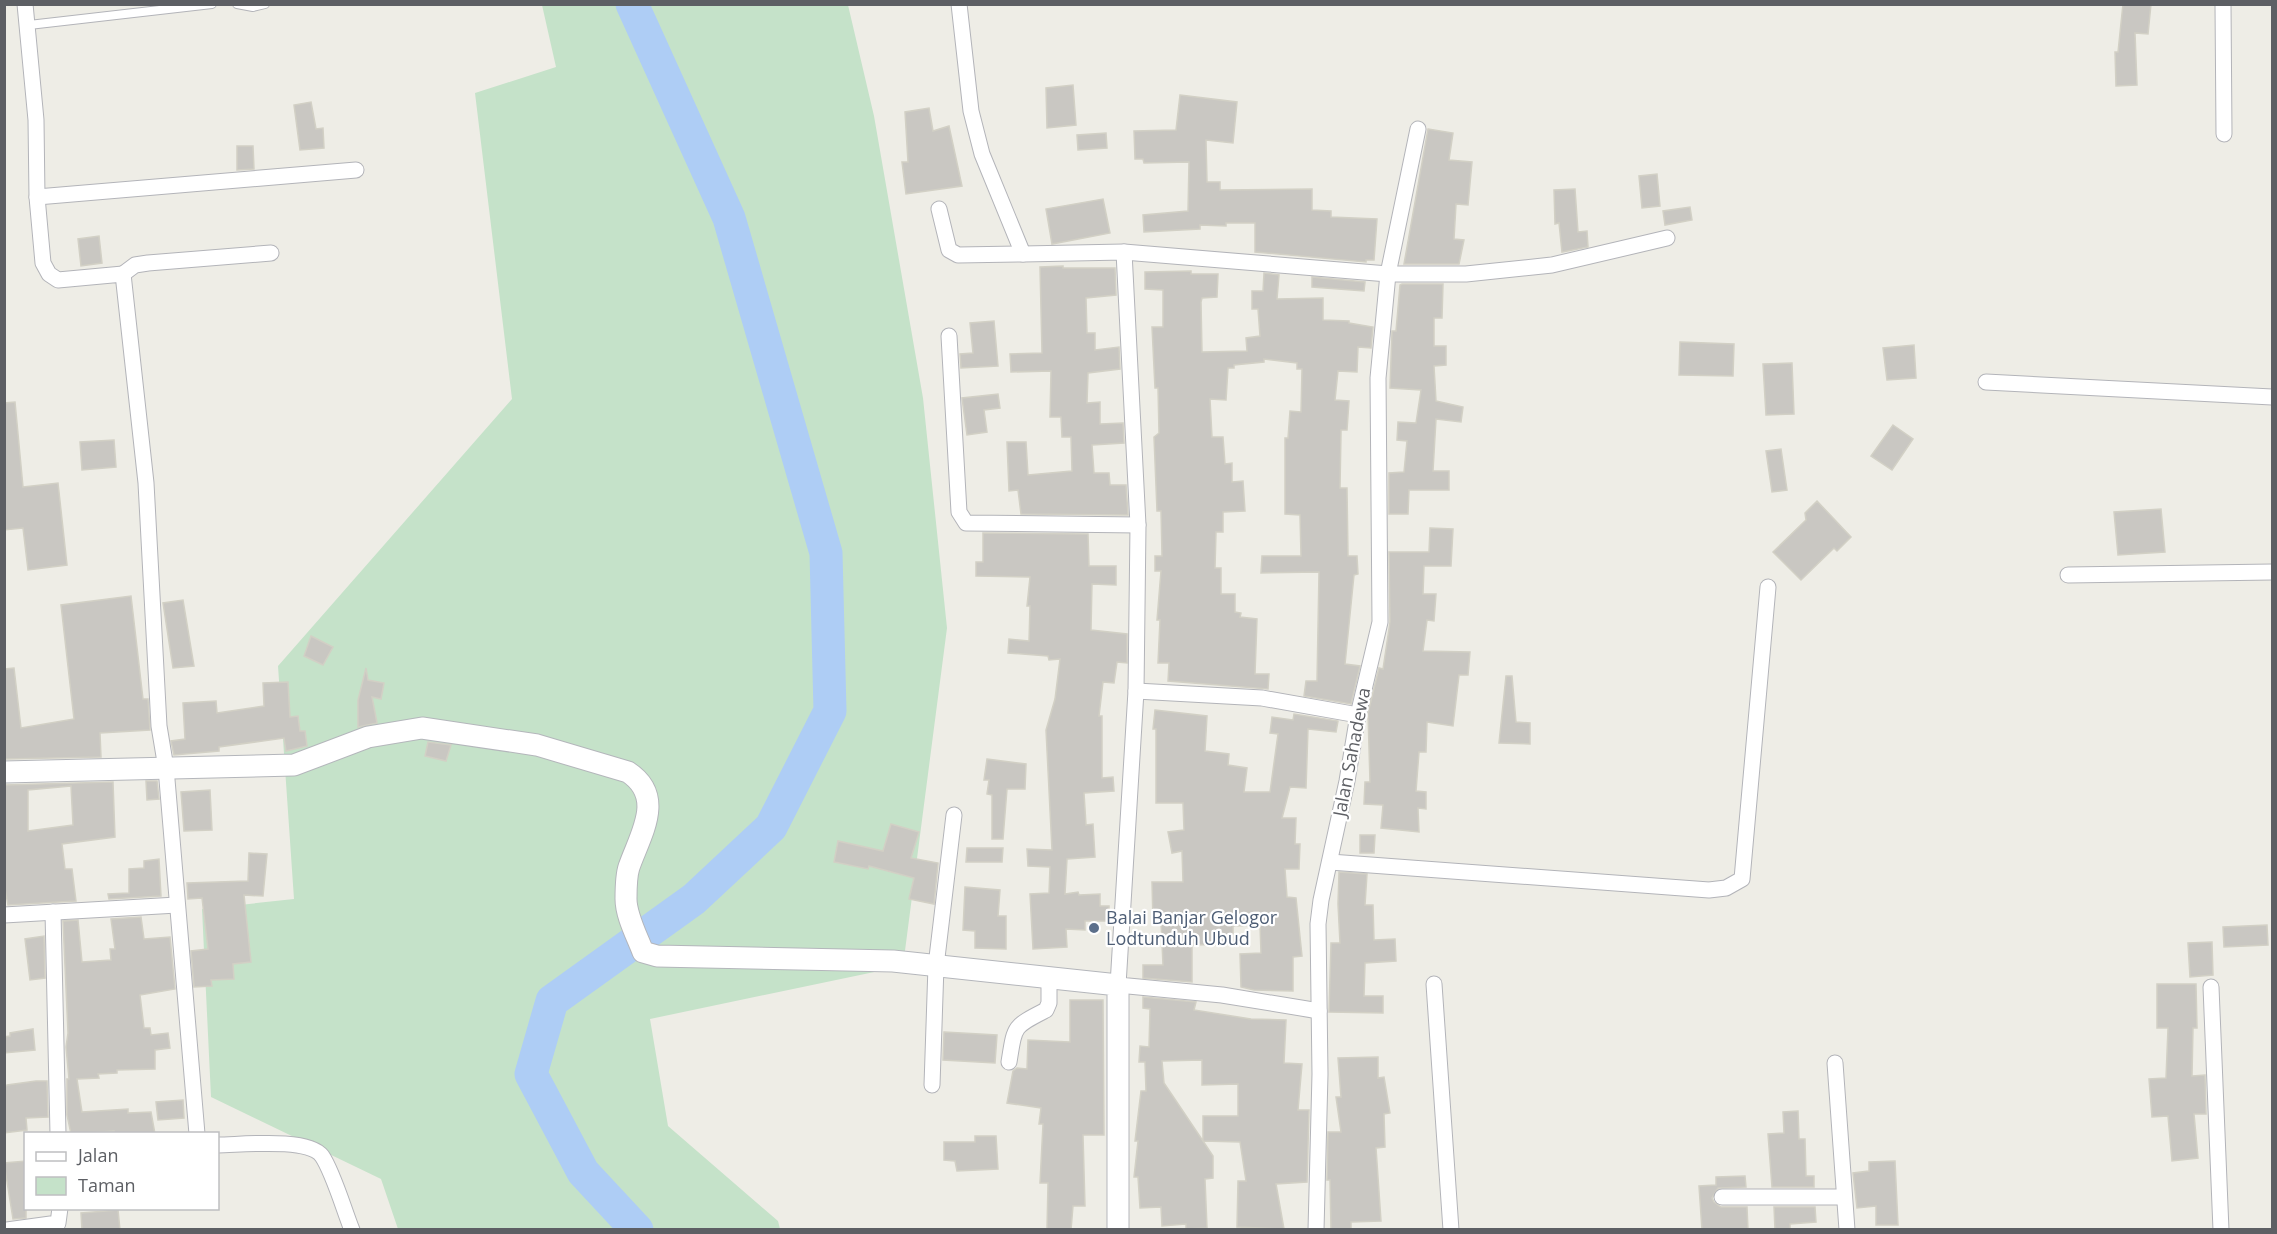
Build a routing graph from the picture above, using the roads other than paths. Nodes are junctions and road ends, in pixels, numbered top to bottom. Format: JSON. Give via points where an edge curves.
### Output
{"nodes":[{"id":1,"x":25,"y":4,"type":"edge"},
{"id":2,"x":212,"y":4,"type":"edge"},
{"id":3,"x":237,"y":4,"type":"edge"},
{"id":4,"x":265,"y":4,"type":"edge"},
{"id":5,"x":959,"y":4,"type":"edge"},
{"id":6,"x":2223,"y":4,"type":"edge"},
{"id":7,"x":29,"y":25,"type":"junction"},
{"id":8,"x":1418,"y":129,"type":"dead end"},
{"id":9,"x":2224,"y":134,"type":"dead end"},
{"id":10,"x":356,"y":170,"type":"dead end"},
{"id":11,"x":38,"y":197,"type":"junction"},
{"id":12,"x":939,"y":209,"type":"dead end"},
{"id":13,"x":1667,"y":238,"type":"dead end"},
{"id":14,"x":1124,"y":252,"type":"junction"},
{"id":15,"x":271,"y":253,"type":"dead end"},
{"id":16,"x":1023,"y":254,"type":"junction"},
{"id":17,"x":123,"y":274,"type":"junction"},
{"id":18,"x":1388,"y":274,"type":"junction"},
{"id":19,"x":949,"y":336,"type":"dead end"},
{"id":20,"x":1986,"y":382,"type":"dead end"},
{"id":21,"x":2272,"y":397,"type":"edge"},
{"id":22,"x":1138,"y":525,"type":"junction"},
{"id":23,"x":2272,"y":572,"type":"edge"},
{"id":24,"x":2068,"y":575,"type":"dead end"},
{"id":25,"x":1768,"y":587,"type":"dead end"},
{"id":26,"x":1136,"y":691,"type":"junction"},
{"id":27,"x":1358,"y":716,"type":"junction"},
{"id":28,"x":166,"y":768,"type":"junction"},
{"id":29,"x":4,"y":772,"type":"edge"},
{"id":30,"x":954,"y":815,"type":"dead end"},
{"id":31,"x":1330,"y":862,"type":"junction"},
{"id":32,"x":177,"y":905,"type":"junction"},
{"id":33,"x":53,"y":912,"type":"junction"},
{"id":34,"x":4,"y":915,"type":"edge"},
{"id":35,"x":936,"y":966,"type":"junction"},
{"id":36,"x":1049,"y":979,"type":"junction"},
{"id":37,"x":1434,"y":984,"type":"dead end"},
{"id":38,"x":1118,"y":985,"type":"junction"},
{"id":39,"x":2211,"y":987,"type":"dead end"},
{"id":40,"x":1319,"y":1011,"type":"junction"},
{"id":41,"x":1009,"y":1062,"type":"dead end"},
{"id":42,"x":1834,"y":1063,"type":"dead end"},
{"id":43,"x":932,"y":1085,"type":"dead end"},
{"id":44,"x":58,"y":1132,"type":"edge"},
{"id":45,"x":197,"y":1132,"type":"edge"},
{"id":46,"x":219,"y":1145,"type":"edge"},
{"id":47,"x":1722,"y":1197,"type":"dead end"},
{"id":48,"x":1844,"y":1197,"type":"junction"},
{"id":49,"x":60,"y":1210,"type":"edge"},
{"id":50,"x":7,"y":1230,"type":"edge"},
{"id":51,"x":352,"y":1230,"type":"edge"},
{"id":52,"x":1118,"y":1230,"type":"edge"},
{"id":53,"x":1316,"y":1230,"type":"edge"},
{"id":54,"x":1451,"y":1230,"type":"edge"},
{"id":55,"x":1847,"y":1230,"type":"edge"},
{"id":56,"x":2221,"y":1230,"type":"edge"}],
"edges":[{"from":1,"to":7,"type":"street"},
{"from":2,"to":7,"type":"lane"},
{"from":3,"to":4,"type":"lane"},
{"from":5,"to":16,"type":"street","via":[[971,111],[982,154]]},
{"from":6,"to":9,"type":"street"},
{"from":7,"to":11,"type":"street"},
{"from":8,"to":18,"type":"street","name":"Jalan Sahadewa"},
{"from":10,"to":11,"type":"street"},
{"from":11,"to":17,"type":"street","via":[[43,263],[53,277]]},
{"from":12,"to":16,"type":"street","via":[[952,253]]},
{"from":13,"to":18,"type":"street","via":[[1552,265],[1466,274]]},
{"from":14,"to":16,"type":"street"},
{"from":14,"to":18,"type":"street"},
{"from":14,"to":22,"type":"street"},
{"from":15,"to":17,"type":"street","via":[[147,263],[135,265]]},
{"from":17,"to":28,"type":"street","via":[[146,483],[159,726]]},
{"from":18,"to":27,"type":"street","name":"Jalan Sahadewa","via":[[1378,378],[1380,622]]},
{"from":19,"to":22,"type":"street","via":[[959,512],[966,523]]},
{"from":20,"to":21,"type":"street"},
{"from":22,"to":26,"type":"street"},
{"from":23,"to":24,"type":"street"},
{"from":25,"to":31,"type":"street","via":[[1750,766],[1746,850],[1742,879],[1735,885],[1709,890]]},
{"from":26,"to":27,"type":"street","via":[[1262,698]]},
{"from":26,"to":38,"type":"street"},
{"from":27,"to":31,"type":"street","name":"Jalan Sahadewa"},
{"from":28,"to":29,"type":"street"},
{"from":28,"to":32,"type":"street"},
{"from":28,"to":35,"type":"street","via":[[294,765],[368,737],[422,728],[526,743],[583,757],[628,772],[637,778],[646,794],[649,819],[628,870],[626,902],[643,952],[657,956],[893,961]]},
{"from":30,"to":35,"type":"street"},
{"from":31,"to":40,"type":"street","name":"Jalan Sahadewa","via":[[1318,924]]},
{"from":32,"to":33,"type":"street"},
{"from":32,"to":45,"type":"street"},
{"from":33,"to":34,"type":"street"},
{"from":33,"to":44,"type":"street"},
{"from":35,"to":36,"type":"street"},
{"from":35,"to":43,"type":"street"},
{"from":36,"to":38,"type":"street"},
{"from":36,"to":41,"type":"street","via":[[1046,1010],[1023,1021],[1014,1031]]},
{"from":37,"to":54,"type":"street"},
{"from":38,"to":40,"type":"street","via":[[1222,995]]},
{"from":38,"to":52,"type":"street"},
{"from":39,"to":56,"type":"street"},
{"from":40,"to":53,"type":"street","name":"Jalan Sahadewa"},
{"from":42,"to":48,"type":"street"},
{"from":46,"to":51,"type":"street","via":[[293,1145],[308,1147],[321,1155]]},
{"from":47,"to":48,"type":"street"},
{"from":48,"to":55,"type":"street"},
{"from":49,"to":50,"type":"street","via":[[58,1223]]}]}
